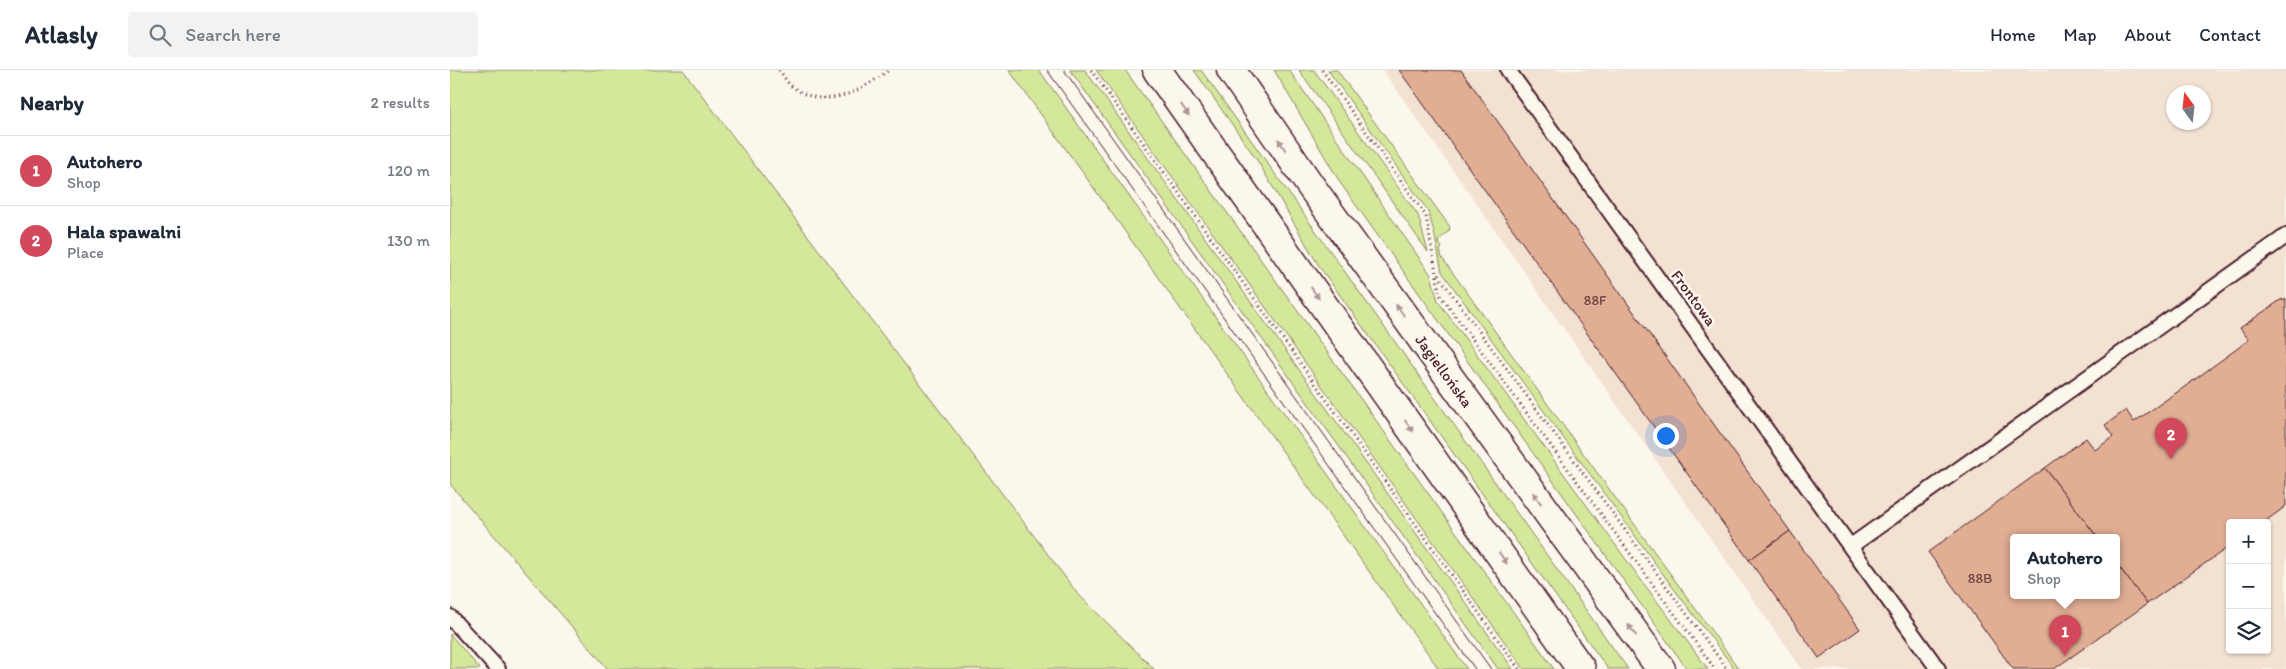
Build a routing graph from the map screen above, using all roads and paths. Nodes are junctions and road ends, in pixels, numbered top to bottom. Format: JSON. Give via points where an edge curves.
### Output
{"nodes":[{"id":1,"x":779,"y":70,"type":"edge"},
{"id":2,"x":890,"y":70,"type":"edge"},
{"id":3,"x":1091,"y":70,"type":"edge"},
{"id":4,"x":1157,"y":70,"type":"edge"},
{"id":5,"x":1231,"y":70,"type":"edge"},
{"id":6,"x":1322,"y":70,"type":"edge"},
{"id":7,"x":1508,"y":70,"type":"edge"},
{"id":8,"x":2286,"y":236,"type":"edge"},
{"id":9,"x":1438,"y":275,"type":"junction"},
{"id":10,"x":1851,"y":546,"type":"junction"},
{"id":11,"x":450,"y":617,"type":"edge"},
{"id":12,"x":498,"y":669,"type":"edge"},
{"id":13,"x":1519,"y":669,"type":"edge"},
{"id":14,"x":1581,"y":669,"type":"edge"},
{"id":15,"x":1661,"y":669,"type":"edge"},
{"id":16,"x":1715,"y":669,"type":"edge"},
{"id":17,"x":1727,"y":669,"type":"edge"},
{"id":18,"x":1938,"y":669,"type":"edge"}],
"edges":[{"from":1,"to":2,"type":"path","via":[[792,88],[816,99],[838,98],[856,92]]},
{"from":3,"to":13,"type":"path"},
{"from":4,"to":14,"type":"main road","one_way":true},
{"from":15,"to":5,"type":"main road","name":"Jagiellońska","one_way":true,"via":[[1310,185]]},
{"from":6,"to":9,"type":"path","via":[[1426,216]]},
{"from":7,"to":10,"type":"lane","name":"Frontowa"},
{"from":8,"to":10,"type":"lane"},
{"from":9,"to":16,"type":"path","via":[[1440,295]]},
{"from":9,"to":17,"type":"path"},
{"from":10,"to":18,"type":"lane","name":"Frontowa"},
{"from":11,"to":12,"type":"lane"}]}
